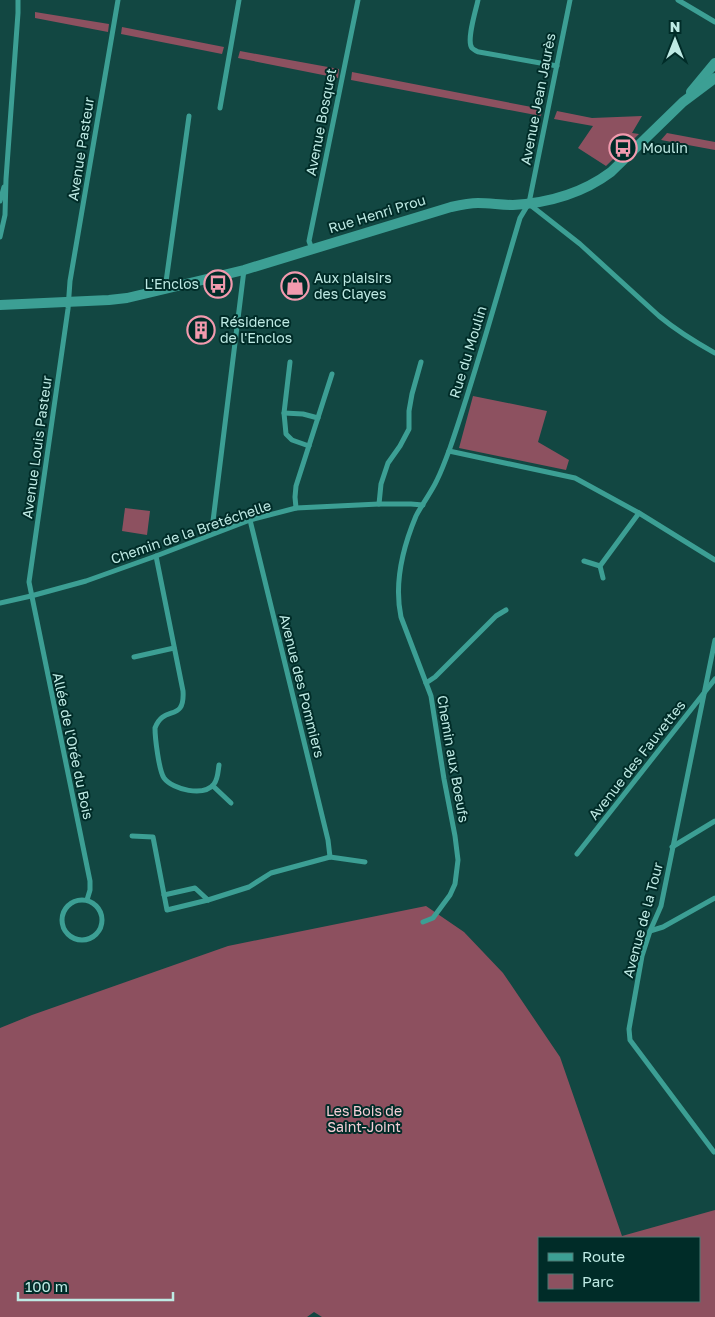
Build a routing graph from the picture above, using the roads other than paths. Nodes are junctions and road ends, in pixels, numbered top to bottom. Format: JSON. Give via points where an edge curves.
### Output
{"nodes":[{"id":1,"x":18,"y":0,"type":"edge"},
{"id":2,"x":118,"y":0,"type":"edge"},
{"id":3,"x":239,"y":0,"type":"edge"},
{"id":4,"x":358,"y":0,"type":"edge"},
{"id":5,"x":478,"y":0,"type":"edge"},
{"id":6,"x":570,"y":0,"type":"edge"},
{"id":7,"x":678,"y":0,"type":"edge"},
{"id":8,"x":715,"y":22,"type":"edge"},
{"id":9,"x":715,"y":63,"type":"edge"},
{"id":10,"x":557,"y":66,"type":"junction"},
{"id":11,"x":715,"y":78,"type":"edge"},
{"id":12,"x":683,"y":102,"type":"junction"},
{"id":13,"x":220,"y":108,"type":"dead end"},
{"id":14,"x":189,"y":116,"type":"dead end"},
{"id":15,"x":6,"y":179,"type":"junction"},
{"id":16,"x":0,"y":201,"type":"edge"},
{"id":17,"x":529,"y":204,"type":"junction"},
{"id":18,"x":0,"y":237,"type":"edge"},
{"id":19,"x":312,"y":249,"type":"junction"},
{"id":20,"x":244,"y":270,"type":"junction"},
{"id":21,"x":165,"y":290,"type":"junction"},
{"id":22,"x":68,"y":302,"type":"junction"},
{"id":23,"x":0,"y":305,"type":"edge"},
{"id":24,"x":715,"y":353,"type":"edge"},
{"id":25,"x":290,"y":362,"type":"dead end"},
{"id":26,"x":421,"y":362,"type":"dead end"},
{"id":27,"x":332,"y":374,"type":"dead end"},
{"id":28,"x":284,"y":413,"type":"junction"},
{"id":29,"x":318,"y":418,"type":"junction"},
{"id":30,"x":309,"y":446,"type":"junction"},
{"id":31,"x":449,"y":451,"type":"junction"},
{"id":32,"x":379,"y":504,"type":"junction"},
{"id":33,"x":422,"y":505,"type":"junction"},
{"id":34,"x":296,"y":508,"type":"junction"},
{"id":35,"x":639,"y":513,"type":"junction"},
{"id":36,"x":250,"y":520,"type":"junction"},
{"id":37,"x":213,"y":521,"type":"dead end"},
{"id":38,"x":156,"y":556,"type":"junction"},
{"id":39,"x":715,"y":560,"type":"edge"},
{"id":40,"x":584,"y":561,"type":"dead end"},
{"id":41,"x":600,"y":566,"type":"junction"},
{"id":42,"x":603,"y":578,"type":"dead end"},
{"id":43,"x":31,"y":596,"type":"junction"},
{"id":44,"x":0,"y":603,"type":"edge"},
{"id":45,"x":506,"y":610,"type":"dead end"},
{"id":46,"x":715,"y":640,"type":"edge"},
{"id":47,"x":174,"y":648,"type":"junction"},
{"id":48,"x":134,"y":657,"type":"dead end"},
{"id":49,"x":715,"y":680,"type":"edge"},
{"id":50,"x":426,"y":683,"type":"junction"},
{"id":51,"x":704,"y":693,"type":"junction"},
{"id":52,"x":219,"y":765,"type":"dead end"},
{"id":53,"x":212,"y":786,"type":"junction"},
{"id":54,"x":231,"y":803,"type":"dead end"},
{"id":55,"x":715,"y":821,"type":"edge"},
{"id":56,"x":132,"y":836,"type":"dead end"},
{"id":57,"x":672,"y":847,"type":"junction"},
{"id":58,"x":577,"y":854,"type":"dead end"},
{"id":59,"x":330,"y":857,"type":"junction"},
{"id":60,"x":365,"y":862,"type":"dead end"},
{"id":61,"x":164,"y":895,"type":"junction"},
{"id":62,"x":715,"y":898,"type":"edge"},
{"id":63,"x":87,"y":900,"type":"junction"},
{"id":64,"x":208,"y":900,"type":"junction"},
{"id":65,"x":423,"y":922,"type":"dead end"},
{"id":66,"x":650,"y":931,"type":"junction"},
{"id":67,"x":714,"y":1152,"type":"edge"}],
"edges":[{"from":1,"to":15,"type":"street"},
{"from":2,"to":22,"type":"street","name":"Avenue Pasteur"},
{"from":3,"to":13,"type":"street"},
{"from":4,"to":19,"type":"street","name":"Avenue Bosquet","via":[[309,241]]},
{"from":5,"to":10,"type":"street","via":[[471,34],[473,49]]},
{"from":6,"to":10,"type":"street","name":"Avenue Jean Jaurès"},
{"from":7,"to":8,"type":"street"},
{"from":9,"to":12,"type":"street"},
{"from":10,"to":17,"type":"street","name":"Avenue Jean Jaurès"},
{"from":11,"to":12,"type":"street"},
{"from":12,"to":17,"type":"street","name":"Rue Henri Prou","via":[[599,181],[551,200]]},
{"from":14,"to":21,"type":"street"},
{"from":15,"to":16,"type":"street"},
{"from":15,"to":18,"type":"street","via":[[5,215]]},
{"from":17,"to":19,"type":"street","name":"Rue Henri Prou","via":[[476,203],[451,207]]},
{"from":17,"to":24,"type":"street","via":[[580,244],[673,327]]},
{"from":17,"to":31,"type":"street","name":"Rue du Moulin","via":[[520,218]]},
{"from":19,"to":20,"type":"street","name":"Rue Henri Prou"},
{"from":20,"to":21,"type":"street","name":"Rue Henri Prou"},
{"from":20,"to":37,"type":"street"},
{"from":21,"to":22,"type":"street","name":"Rue Henri Prou","via":[[127,298]]},
{"from":22,"to":23,"type":"street","name":"Rue Henri Prou"},
{"from":22,"to":43,"type":"street","name":"Avenue Louis Pasteur","via":[[29,582]]},
{"from":25,"to":28,"type":"street"},
{"from":26,"to":32,"type":"street","via":[[412,394],[409,429],[388,463]]},
{"from":27,"to":29,"type":"street"},
{"from":28,"to":29,"type":"street"},
{"from":28,"to":30,"type":"street","via":[[286,434],[292,440]]},
{"from":29,"to":30,"type":"street"},
{"from":30,"to":34,"type":"street","via":[[296,486]]},
{"from":31,"to":33,"type":"street","name":"Rue du Moulin"},
{"from":31,"to":35,"type":"street","via":[[575,478]]},
{"from":32,"to":33,"type":"street","name":"Chemin de la Bretéchelle"},
{"from":32,"to":34,"type":"street","name":"Chemin de la Bretéchelle"},
{"from":33,"to":50,"type":"street","name":"Chemin aux Boeufs","via":[[399,572],[401,617]]},
{"from":34,"to":36,"type":"street","name":"Chemin de la Bretéchelle"},
{"from":35,"to":39,"type":"street"},
{"from":35,"to":41,"type":"street"},
{"from":36,"to":38,"type":"street","name":"Chemin de la Bretéchelle"},
{"from":36,"to":59,"type":"street","name":"Avenue des Pommiers"},
{"from":38,"to":43,"type":"street","name":"Chemin de la Bretéchelle"},
{"from":38,"to":47,"type":"street"},
{"from":40,"to":41,"type":"street"},
{"from":41,"to":42,"type":"street"},
{"from":43,"to":44,"type":"street","name":"Chemin de la Bretéchelle"},
{"from":43,"to":63,"type":"street","name":"Allée de l'Orée du Bois","via":[[90,881]]},
{"from":45,"to":50,"type":"street"},
{"from":46,"to":51,"type":"street","name":"Avenue de la Tour"},
{"from":47,"to":48,"type":"street"},
{"from":47,"to":53,"type":"street","via":[[184,702],[179,710],[157,720],[154,728],[162,776],[178,788],[203,790]]},
{"from":49,"to":51,"type":"street","name":"Avenue des Fauvettes"},
{"from":50,"to":65,"type":"street","name":"Chemin aux Boeufs","via":[[435,716],[458,860],[450,895],[433,918]]},
{"from":51,"to":57,"type":"street","name":"Avenue de la Tour"},
{"from":51,"to":58,"type":"street","name":"Avenue des Fauvettes"},
{"from":52,"to":53,"type":"street"},
{"from":53,"to":54,"type":"street"},
{"from":55,"to":57,"type":"street"},
{"from":56,"to":61,"type":"street","via":[[154,837]]},
{"from":57,"to":66,"type":"street","name":"Avenue de la Tour","via":[[661,906]]},
{"from":59,"to":60,"type":"street"},
{"from":59,"to":64,"type":"street","via":[[271,873],[249,887]]},
{"from":61,"to":64,"type":"street","via":[[195,888]]},
{"from":61,"to":64,"type":"street","via":[[167,910]]},
{"from":62,"to":66,"type":"street"},
{"from":63,"to":63,"type":"street","via":[[72,902],[62,915],[65,931],[71,938],[88,940],[101,929],[100,910]]},
{"from":66,"to":67,"type":"street","name":"Avenue de la Tour","via":[[642,956],[629,1028],[630,1040]]}]}
